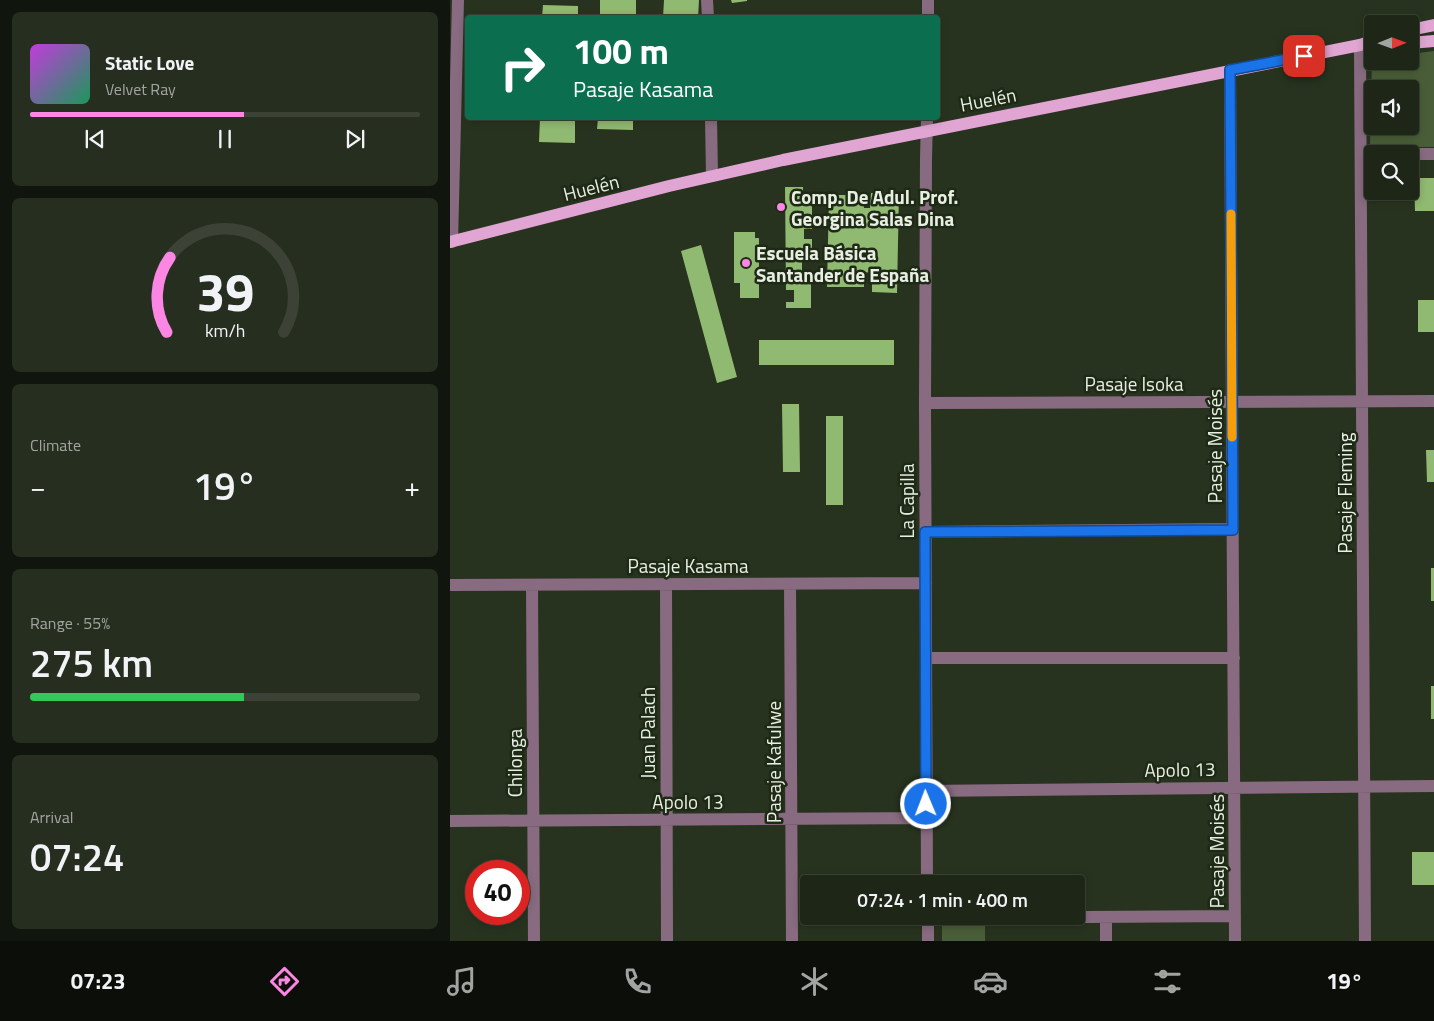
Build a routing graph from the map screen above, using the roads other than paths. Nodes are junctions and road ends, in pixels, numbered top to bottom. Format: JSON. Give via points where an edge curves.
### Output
{"nodes":[{"id":1,"x":458,"y":0,"type":"edge"},
{"id":2,"x":707,"y":0,"type":"edge"},
{"id":3,"x":928,"y":0,"type":"edge"},
{"id":4,"x":708,"y":15,"type":"edge"},
{"id":5,"x":928,"y":15,"type":"edge"},
{"id":6,"x":1434,"y":25,"type":"edge"},
{"id":7,"x":1419,"y":28,"type":"edge"},
{"id":8,"x":1434,"y":41,"type":"edge"},
{"id":9,"x":1419,"y":42,"type":"edge"},
{"id":10,"x":1364,"y":44,"type":"edge"},
{"id":11,"x":1230,"y":70,"type":"junction"},
{"id":12,"x":1368,"y":70,"type":"edge"},
{"id":13,"x":453,"y":81,"type":"edge"},
{"id":14,"x":710,"y":120,"type":"edge"},
{"id":15,"x":927,"y":124,"type":"edge"},
{"id":16,"x":1366,"y":145,"type":"edge"},
{"id":17,"x":1419,"y":154,"type":"edge"},
{"id":18,"x":1434,"y":154,"type":"edge"},
{"id":19,"x":712,"y":176,"type":"junction"},
{"id":20,"x":1365,"y":200,"type":"edge"},
{"id":21,"x":451,"y":242,"type":"edge"},
{"id":22,"x":1362,"y":401,"type":"junction"},
{"id":23,"x":1434,"y":401,"type":"edge"},
{"id":24,"x":1232,"y":402,"type":"junction"},
{"id":25,"x":925,"y":403,"type":"junction"},
{"id":26,"x":1233,"y":530,"type":"junction"},
{"id":27,"x":925,"y":532,"type":"junction"},
{"id":28,"x":926,"y":583,"type":"junction"},
{"id":29,"x":666,"y":584,"type":"junction"},
{"id":30,"x":790,"y":584,"type":"junction"},
{"id":31,"x":450,"y":585,"type":"edge"},
{"id":32,"x":532,"y":585,"type":"junction"},
{"id":33,"x":926,"y":658,"type":"junction"},
{"id":34,"x":1234,"y":658,"type":"junction"},
{"id":35,"x":1364,"y":786,"type":"junction"},
{"id":36,"x":1434,"y":786,"type":"edge"},
{"id":37,"x":1234,"y":787,"type":"junction"},
{"id":38,"x":926,"y":791,"type":"junction"},
{"id":39,"x":926,"y":818,"type":"junction"},
{"id":40,"x":792,"y":819,"type":"junction"},
{"id":41,"x":666,"y":820,"type":"junction"},
{"id":42,"x":533,"y":821,"type":"junction"},
{"id":43,"x":450,"y":822,"type":"edge"},
{"id":44,"x":927,"y":875,"type":"edge"},
{"id":45,"x":1235,"y":916,"type":"junction"},
{"id":46,"x":1085,"y":917,"type":"edge"},
{"id":47,"x":1106,"y":917,"type":"junction"},
{"id":48,"x":928,"y":925,"type":"edge"},
{"id":49,"x":534,"y":941,"type":"edge"},
{"id":50,"x":667,"y":941,"type":"edge"},
{"id":51,"x":792,"y":941,"type":"edge"},
{"id":52,"x":928,"y":941,"type":"edge"},
{"id":53,"x":1106,"y":941,"type":"edge"},
{"id":54,"x":1235,"y":941,"type":"edge"},
{"id":55,"x":1365,"y":941,"type":"edge"}],
"edges":[{"from":1,"to":13,"type":"street"},
{"from":2,"to":4,"type":"street"},
{"from":3,"to":5,"type":"street"},
{"from":6,"to":7,"type":"main road"},
{"from":8,"to":9,"type":"main road"},
{"from":10,"to":11,"type":"main road","name":"Huelén"},
{"from":11,"to":15,"type":"main road","name":"Huelén"},
{"from":11,"to":24,"type":"street","name":"Pasaje Moisés"},
{"from":12,"to":16,"type":"street","name":"Pasaje Fleming"},
{"from":13,"to":21,"type":"street"},
{"from":14,"to":19,"type":"street"},
{"from":15,"to":19,"type":"main road","name":"Huelén"},
{"from":15,"to":25,"type":"street","name":"La Capilla"},
{"from":17,"to":18,"type":"street"},
{"from":19,"to":21,"type":"main road","name":"Huelén"},
{"from":20,"to":22,"type":"street","name":"Pasaje Fleming"},
{"from":22,"to":23,"type":"street","name":"Pasaje Isoka"},
{"from":22,"to":24,"type":"street","name":"Pasaje Isoka"},
{"from":22,"to":35,"type":"street","name":"Pasaje Fleming"},
{"from":24,"to":25,"type":"street","name":"Pasaje Isoka"},
{"from":24,"to":26,"type":"street","name":"Pasaje Moisés"},
{"from":25,"to":27,"type":"street","name":"La Capilla"},
{"from":26,"to":27,"type":"street"},
{"from":26,"to":34,"type":"street","name":"Pasaje Moisés"},
{"from":27,"to":28,"type":"street","name":"La Capilla"},
{"from":28,"to":30,"type":"street","name":"Pasaje Kasama"},
{"from":28,"to":33,"type":"street","name":"La Capilla"},
{"from":29,"to":30,"type":"street","name":"Pasaje Kasama"},
{"from":29,"to":32,"type":"street","name":"Pasaje Kasama"},
{"from":29,"to":41,"type":"street","name":"Juan Palach"},
{"from":30,"to":40,"type":"street","name":"Pasaje Kafulwe"},
{"from":31,"to":32,"type":"street","name":"Pasaje Kasama"},
{"from":32,"to":42,"type":"street","name":"Chilonga"},
{"from":33,"to":34,"type":"street"},
{"from":33,"to":38,"type":"street","name":"La Capilla"},
{"from":34,"to":37,"type":"street","name":"Pasaje Moisés"},
{"from":35,"to":36,"type":"street","name":"Apolo 13"},
{"from":35,"to":37,"type":"street","name":"Apolo 13"},
{"from":35,"to":55,"type":"street","name":"Pasaje Fleming"},
{"from":37,"to":38,"type":"street","name":"Apolo 13"},
{"from":37,"to":45,"type":"street","name":"Pasaje Moisés"},
{"from":38,"to":39,"type":"street","name":"La Capilla"},
{"from":39,"to":40,"type":"street","name":"Apolo 13"},
{"from":39,"to":44,"type":"street","name":"La Capilla"},
{"from":40,"to":41,"type":"street","name":"Apolo 13"},
{"from":40,"to":51,"type":"street","name":"Pasaje Kafulwe"},
{"from":41,"to":42,"type":"street","name":"Apolo 13"},
{"from":41,"to":50,"type":"street","name":"Juan Palach"},
{"from":42,"to":43,"type":"street","name":"Apolo 13"},
{"from":42,"to":49,"type":"street","name":"Chilonga"},
{"from":45,"to":47,"type":"street"},
{"from":45,"to":54,"type":"street","name":"Pasaje Moisés"},
{"from":46,"to":47,"type":"street"},
{"from":47,"to":53,"type":"street"},
{"from":48,"to":52,"type":"street"}]}
